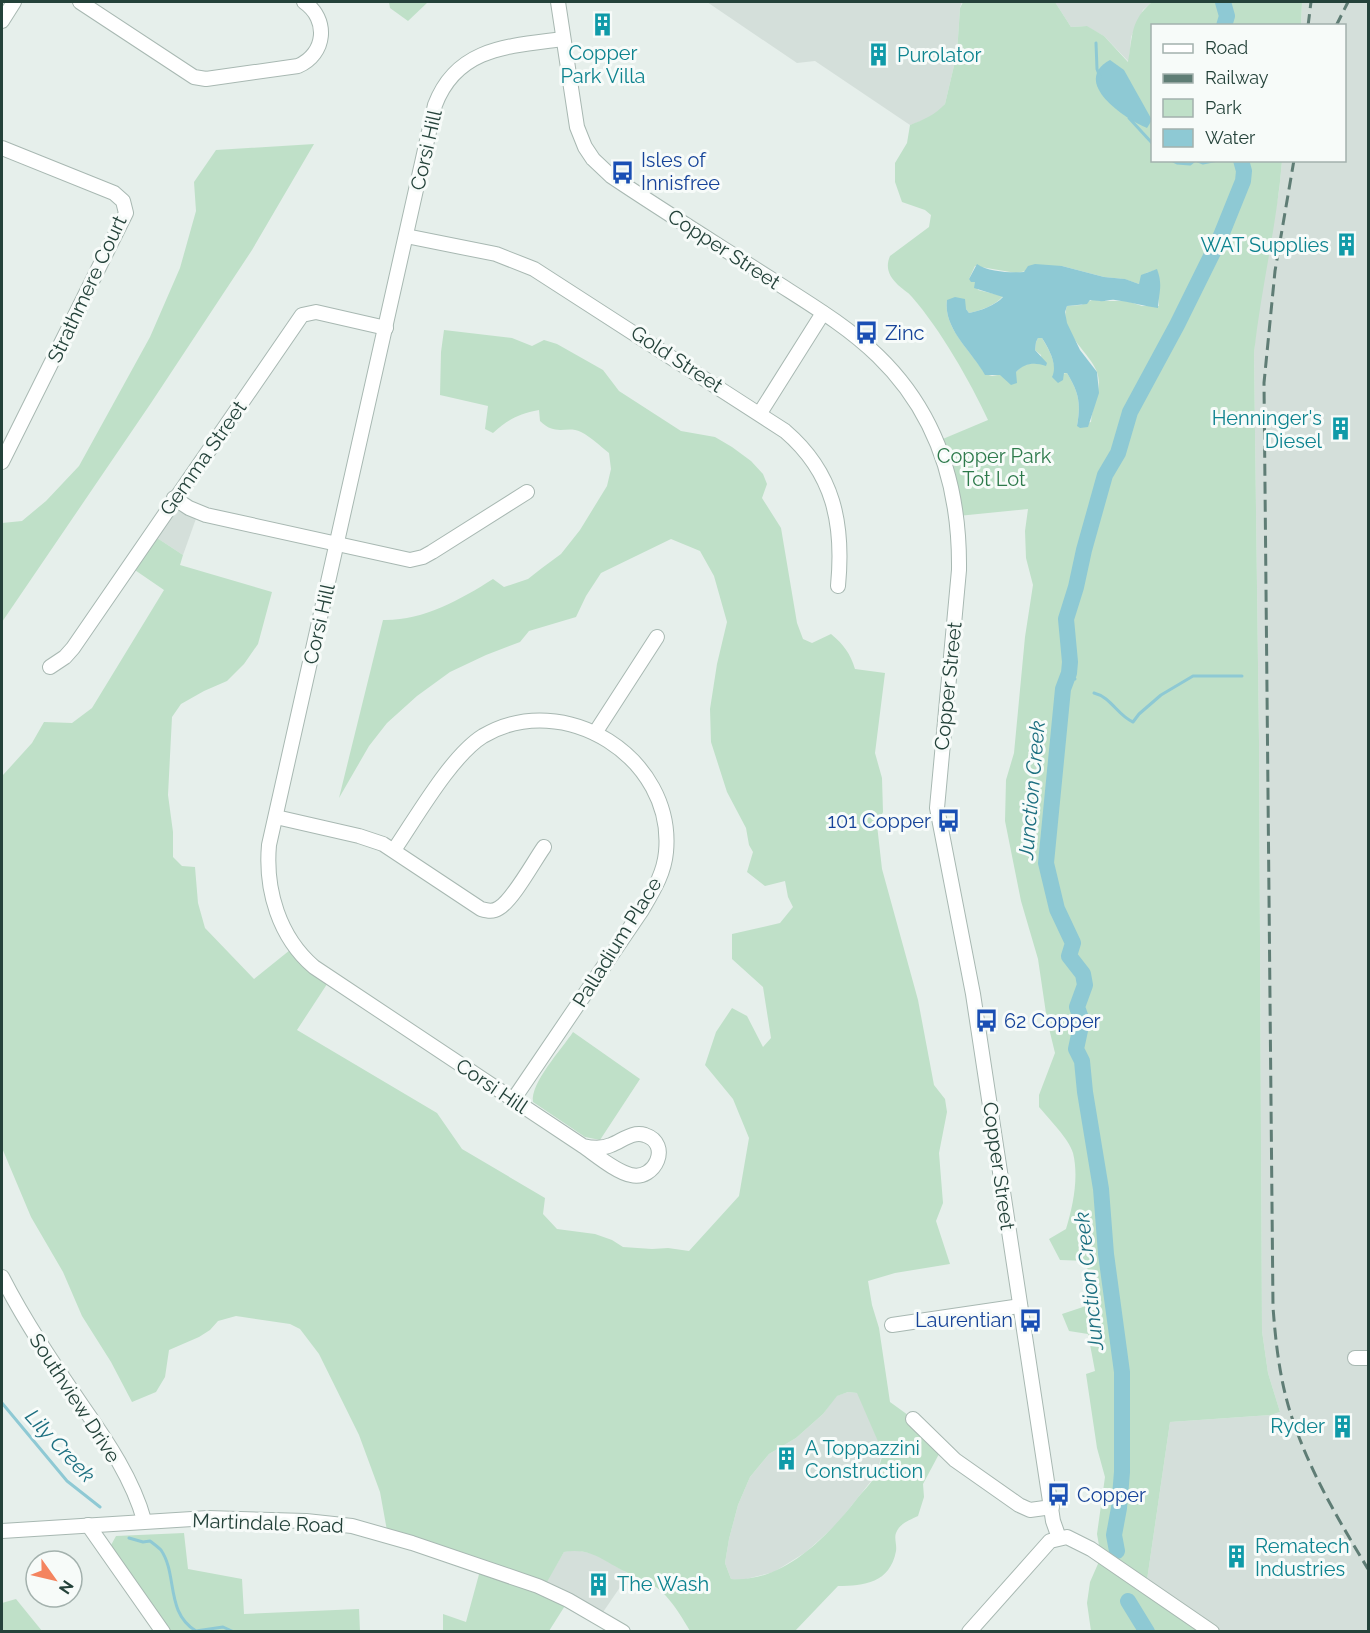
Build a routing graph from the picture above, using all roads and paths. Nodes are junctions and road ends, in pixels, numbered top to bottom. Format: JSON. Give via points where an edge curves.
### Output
{"nodes":[{"id":1,"x":14,"y":2,"type":"edge"},
{"id":2,"x":80,"y":2,"type":"edge"},
{"id":3,"x":304,"y":2,"type":"edge"},
{"id":4,"x":558,"y":2,"type":"edge"},
{"id":5,"x":2,"y":21,"type":"edge"},
{"id":6,"x":563,"y":39,"type":"junction"},
{"id":7,"x":2,"y":148,"type":"edge"},
{"id":8,"x":406,"y":236,"type":"junction"},
{"id":9,"x":823,"y":313,"type":"junction"},
{"id":10,"x":386,"y":328,"type":"junction"},
{"id":11,"x":760,"y":413,"type":"junction"},
{"id":12,"x":2,"y":462,"type":"edge"},
{"id":13,"x":526,"y":492,"type":"dead end"},
{"id":14,"x":174,"y":498,"type":"junction"},
{"id":15,"x":338,"y":544,"type":"junction"},
{"id":16,"x":838,"y":586,"type":"dead end"},
{"id":17,"x":657,"y":637,"type":"dead end"},
{"id":18,"x":50,"y":667,"type":"dead end"},
{"id":19,"x":595,"y":733,"type":"junction"},
{"id":20,"x":276,"y":817,"type":"junction"},
{"id":21,"x":544,"y":847,"type":"dead end"},
{"id":22,"x":394,"y":850,"type":"junction"},
{"id":23,"x":513,"y":1100,"type":"junction"},
{"id":24,"x":583,"y":1146,"type":"junction"},
{"id":25,"x":2,"y":1277,"type":"edge"},
{"id":26,"x":1020,"y":1306,"type":"junction"},
{"id":27,"x":892,"y":1325,"type":"dead end"},
{"id":28,"x":913,"y":1419,"type":"dead end"},
{"id":29,"x":1052,"y":1507,"type":"junction"},
{"id":30,"x":144,"y":1520,"type":"junction"},
{"id":31,"x":88,"y":1525,"type":"junction"},
{"id":32,"x":2,"y":1531,"type":"edge"},
{"id":33,"x":1059,"y":1538,"type":"junction"},
{"id":34,"x":970,"y":1631,"type":"edge"},
{"id":35,"x":163,"y":1632,"type":"edge"},
{"id":36,"x":622,"y":1632,"type":"edge"},
{"id":37,"x":1212,"y":1632,"type":"edge"}],
"edges":[{"from":1,"to":5,"type":"street"},
{"from":2,"to":3,"type":"street","via":[[194,77],[206,79],[304,63],[320,43],[322,28],[317,14]]},
{"from":4,"to":6,"type":"street","name":"Copper Street"},
{"from":6,"to":8,"type":"street","name":"Corsi Hill","via":[[504,47],[483,54],[465,64],[447,82],[433,114]]},
{"from":6,"to":9,"type":"street","name":"Copper Street","via":[[577,127],[585,147],[602,169]]},
{"from":7,"to":12,"type":"street","name":"Strathmere Court","via":[[114,193],[123,201],[126,213]]},
{"from":8,"to":10,"type":"street","name":"Corsi Hill"},
{"from":8,"to":11,"type":"street","name":"Gold Street","via":[[496,254],[534,269]]},
{"from":9,"to":11,"type":"street"},
{"from":9,"to":26,"type":"street","name":"Copper Street","via":[[879,356],[906,389],[931,428],[951,484],[959,570],[937,808],[973,994]]},
{"from":10,"to":14,"type":"street","name":"Gemma Street","via":[[316,312],[302,315]]},
{"from":10,"to":15,"type":"street","name":"Corsi Hill"},
{"from":11,"to":16,"type":"street","name":"Gold Street","via":[[799,444],[826,484],[839,525]]},
{"from":13,"to":15,"type":"street","via":[[416,559]]},
{"from":14,"to":15,"type":"street","via":[[206,515]]},
{"from":14,"to":18,"type":"street","name":"Gemma Street","via":[[73,648]]},
{"from":15,"to":20,"type":"street","name":"Corsi Hill"},
{"from":17,"to":19,"type":"street"},
{"from":19,"to":22,"type":"street","name":"Palladium Place","via":[[562,721],[532,720],[508,724],[481,738],[459,757]]},
{"from":19,"to":23,"type":"street","name":"Palladium Place","via":[[633,761],[647,778],[658,799],[666,852],[660,878],[642,910]]},
{"from":20,"to":22,"type":"street","via":[[359,836]]},
{"from":20,"to":23,"type":"street","name":"Corsi Hill","via":[[268,855],[270,889],[282,924],[300,953],[319,971]]},
{"from":21,"to":22,"type":"street","via":[[508,900],[489,912]]},
{"from":23,"to":24,"type":"street","name":"Corsi Hill"},
{"from":24,"to":24,"type":"street","name":"Corsi Hill","via":[[603,1147],[633,1135],[644,1135],[655,1143],[659,1156],[653,1169],[632,1176]]},
{"from":25,"to":30,"type":"street","name":"Southview Drive","via":[[19,1310],[99,1430]]},
{"from":26,"to":27,"type":"street"},
{"from":26,"to":29,"type":"street","name":"Copper Street"},
{"from":28,"to":29,"type":"street","via":[[955,1460],[1019,1505],[1030,1510]]},
{"from":29,"to":33,"type":"street","name":"Copper Street"},
{"from":30,"to":31,"type":"street","name":"Martindale Road"},
{"from":30,"to":36,"type":"street","name":"Martindale Road","via":[[259,1518],[352,1526],[538,1586]]},
{"from":31,"to":32,"type":"street","name":"Martindale Road"},
{"from":31,"to":35,"type":"street"},
{"from":33,"to":34,"type":"street","via":[[1050,1541]]},
{"from":33,"to":37,"type":"street","via":[[1082,1543]]}]}
